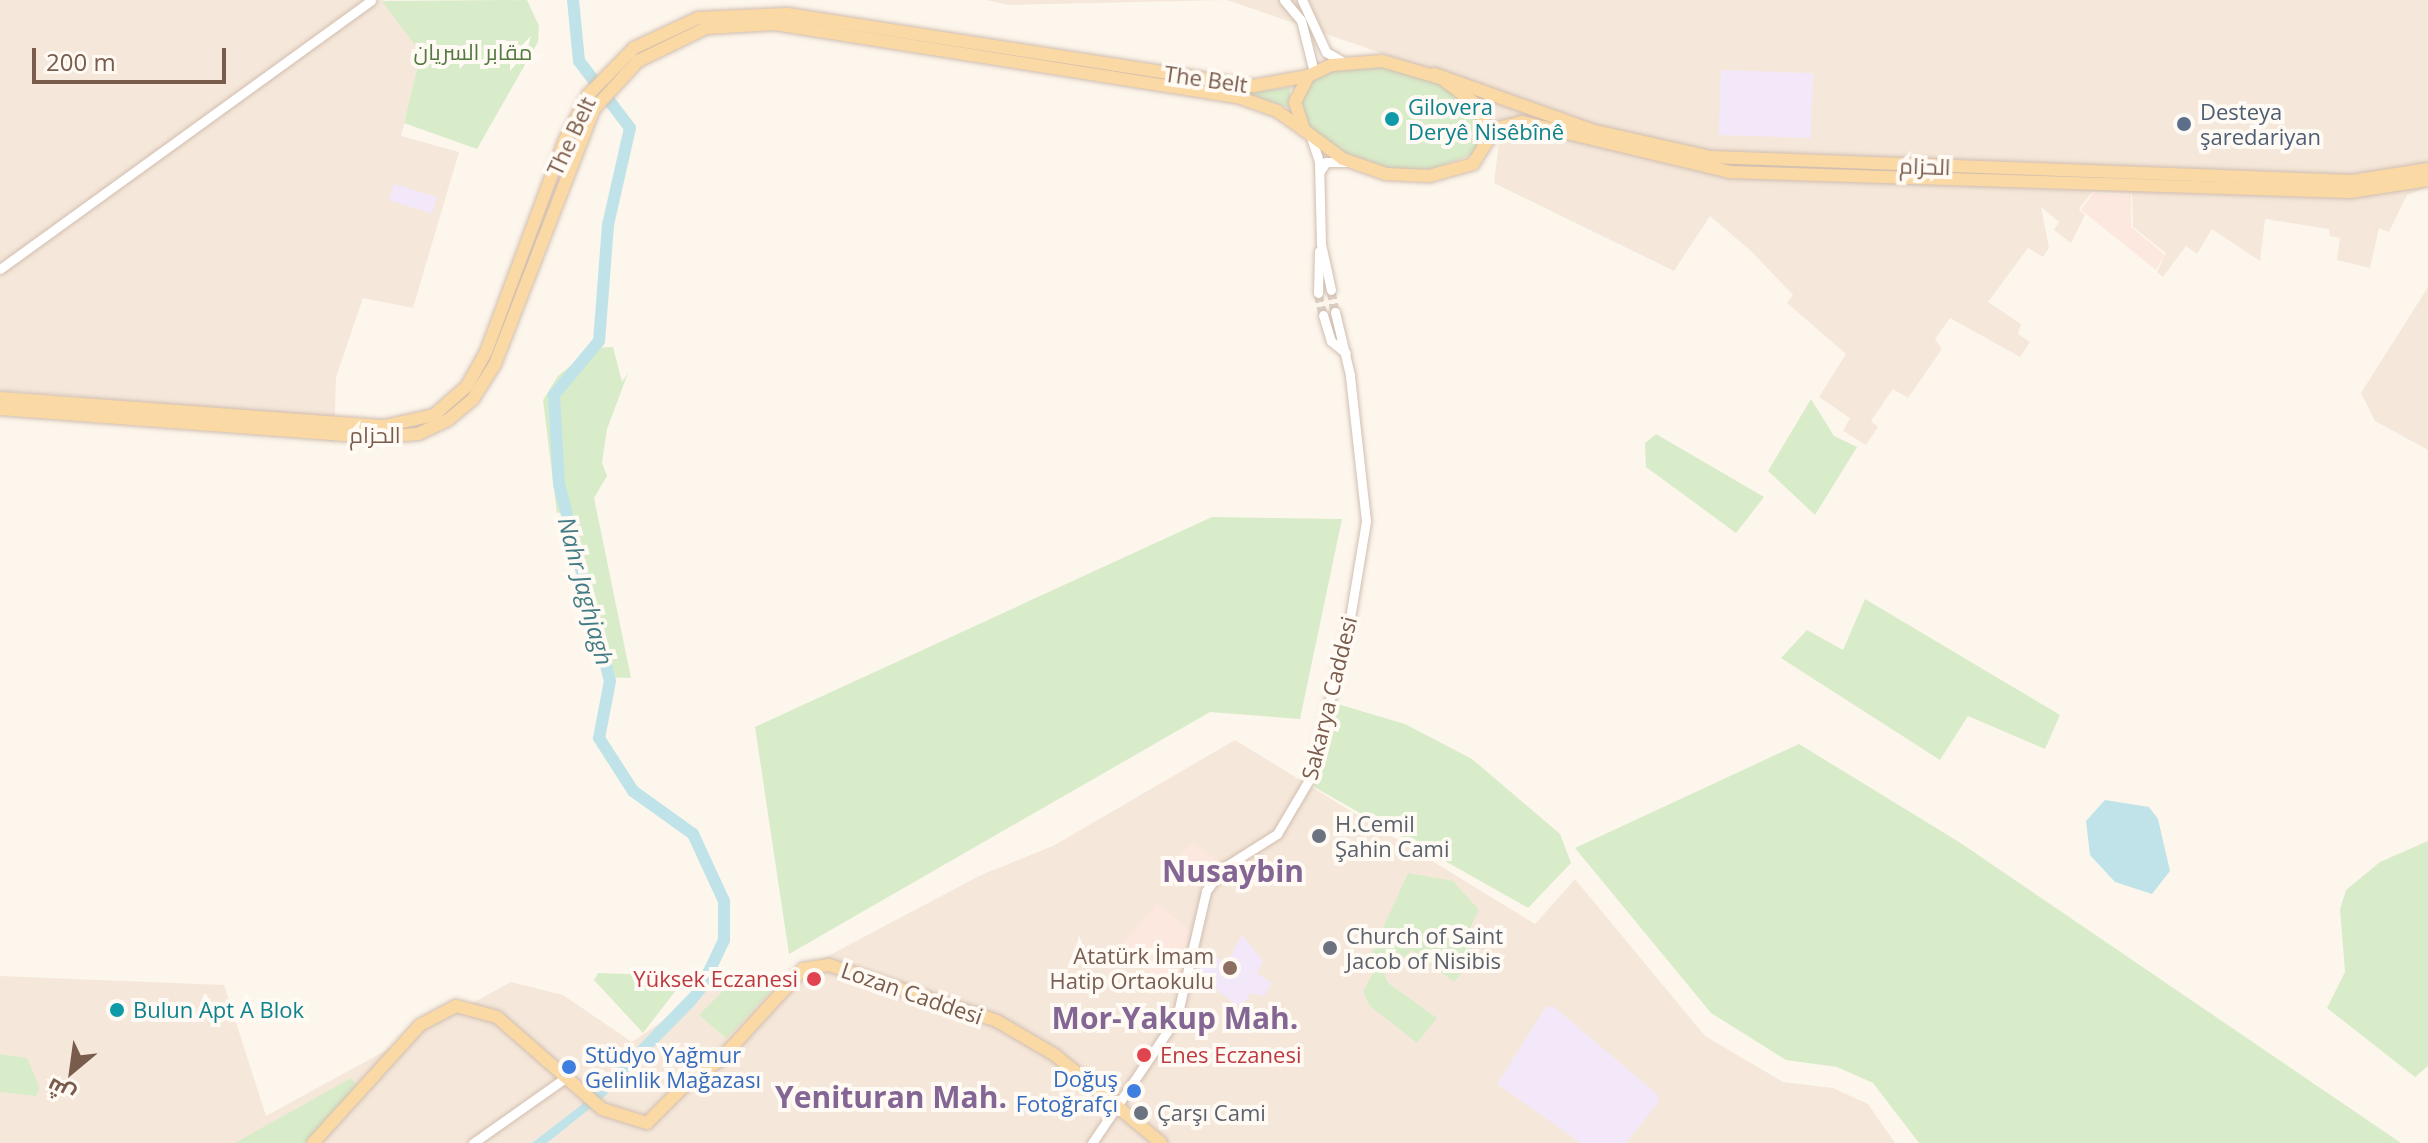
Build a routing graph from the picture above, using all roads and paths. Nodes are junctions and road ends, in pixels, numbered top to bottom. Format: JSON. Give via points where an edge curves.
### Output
{"nodes":[{"id":1,"x":371,"y":0,"type":"edge"},
{"id":2,"x":1284,"y":0,"type":"edge"},
{"id":3,"x":1302,"y":0,"type":"edge"},
{"id":4,"x":1345,"y":63,"type":"junction"},
{"id":5,"x":1311,"y":74,"type":"junction"},
{"id":6,"x":1434,"y":74,"type":"junction"},
{"id":7,"x":605,"y":83,"type":"junction"},
{"id":8,"x":589,"y":105,"type":"joint"},
{"id":9,"x":1307,"y":134,"type":"junction"},
{"id":10,"x":1488,"y":140,"type":"junction"},
{"id":11,"x":1349,"y":162,"type":"junction"},
{"id":12,"x":2428,"y":169,"type":"edge"},
{"id":13,"x":1320,"y":171,"type":"junction"},
{"id":14,"x":2428,"y":180,"type":"edge"},
{"id":15,"x":1321,"y":236,"type":"junction"},
{"id":16,"x":0,"y":269,"type":"edge"},
{"id":17,"x":1331,"y":290,"type":"tunnel mouth"},
{"id":18,"x":1318,"y":293,"type":"tunnel mouth"},
{"id":19,"x":1335,"y":312,"type":"tunnel mouth"},
{"id":20,"x":1323,"y":315,"type":"tunnel mouth"},
{"id":21,"x":1346,"y":353,"type":"junction"},
{"id":22,"x":0,"y":398,"type":"edge"},
{"id":23,"x":0,"y":409,"type":"edge"},
{"id":24,"x":297,"y":426,"type":"junction"},
{"id":25,"x":565,"y":1078,"type":"junction"},
{"id":26,"x":1119,"y":1107,"type":"junction"},
{"id":27,"x":313,"y":1143,"type":"edge"},
{"id":28,"x":473,"y":1143,"type":"edge"},
{"id":29,"x":1092,"y":1143,"type":"edge"},
{"id":30,"x":1161,"y":1143,"type":"edge"}],
"edges":[{"from":1,"to":16,"type":"street"},
{"from":2,"to":5,"type":"street","via":[[1301,20]]},
{"from":3,"to":4,"type":"street","via":[[1326,52]]},
{"from":4,"to":5,"type":"main road"},
{"from":4,"to":6,"type":"main road","via":[[1382,61]]},
{"from":5,"to":7,"type":"main road","name":"The Belt","via":[[1253,86],[760,11],[681,23],[634,48]]},
{"from":5,"to":9,"type":"main road","via":[[1295,102]]},
{"from":6,"to":10,"type":"main road","via":[[1480,107]]},
{"from":6,"to":12,"type":"main road","name":"الحزام","via":[[1591,130],[1711,157],[2326,181],[2380,180]]},
{"from":7,"to":8,"type":"main road","name":"The Belt"},
{"from":7,"to":9,"type":"main road","name":"The Belt","via":[[689,33],[775,24],[1250,100]]},
{"from":8,"to":24,"type":"main road","name":"الحزام","via":[[495,364],[473,399],[448,420],[405,436]]},
{"from":9,"to":11,"type":"main road"},
{"from":9,"to":13,"type":"street"},
{"from":10,"to":11,"type":"main road","via":[[1470,166],[1434,176],[1386,174]]},
{"from":10,"to":14,"type":"main road","name":"الحزام","via":[[1498,128],[1522,122],[1730,172],[2350,192]]},
{"from":11,"to":13,"type":"street","via":[[1326,162]]},
{"from":13,"to":15,"type":"street"},
{"from":15,"to":17,"type":"street"},
{"from":15,"to":18,"type":"street"},
{"from":19,"to":21,"type":"street","name":"Sakarya Caddesi"},
{"from":20,"to":21,"type":"street","via":[[1331,341]]},
{"from":21,"to":26,"type":"street","name":"Sakarya Caddesi","via":[[1362,469],[1361,565],[1310,778],[1277,834],[1223,868],[1206,891],[1179,1013]]},
{"from":22,"to":24,"type":"main road"},
{"from":23,"to":24,"type":"main road","name":"الحزام"},
{"from":25,"to":26,"type":"main road","name":"Lozan Caddesi","via":[[602,1109],[647,1123],[689,1081],[719,1061],[803,969],[829,965],[997,1021],[1055,1055]]},
{"from":25,"to":27,"type":"main road","via":[[497,1017],[456,1006],[420,1025]]},
{"from":25,"to":28,"type":"street"},
{"from":26,"to":29,"type":"street","name":"Sakarya Caddesi"},
{"from":26,"to":30,"type":"main road"}]}
